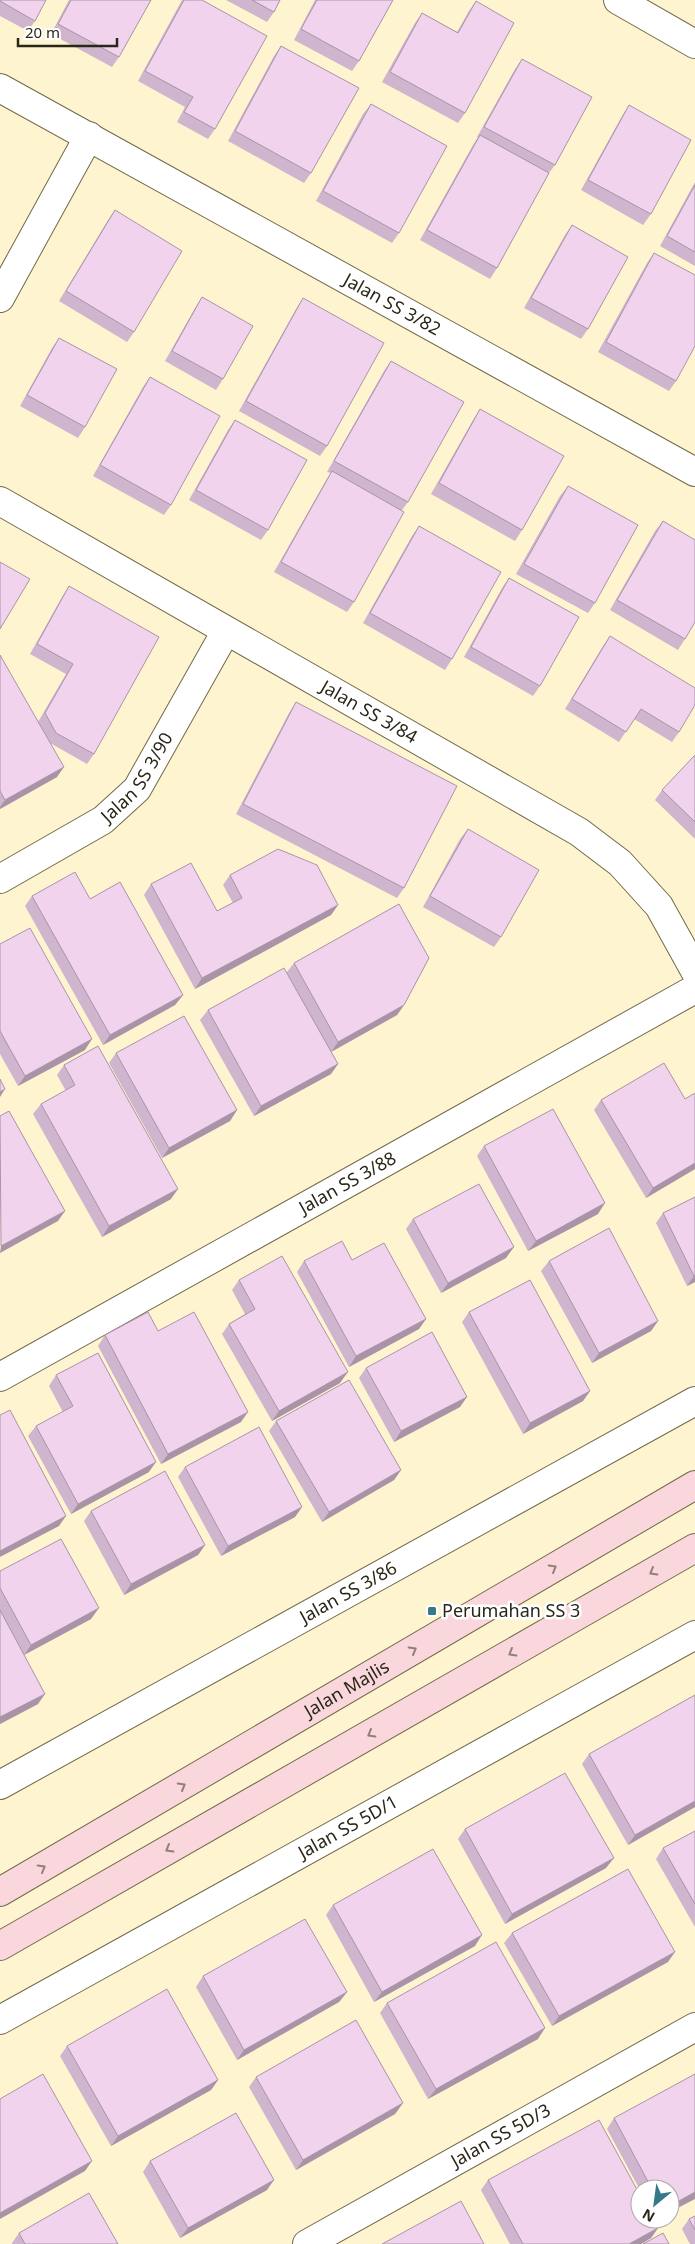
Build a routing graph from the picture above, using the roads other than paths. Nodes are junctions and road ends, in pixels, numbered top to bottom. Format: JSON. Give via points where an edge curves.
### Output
{"nodes":[{"id":1,"x":618,"y":0,"type":"edge"},
{"id":2,"x":695,"y":44,"type":"edge"},
{"id":3,"x":0,"y":88,"type":"edge"},
{"id":4,"x":89,"y":136,"type":"junction"},
{"id":5,"x":0,"y":298,"type":"edge"},
{"id":6,"x":695,"y":472,"type":"edge"},
{"id":7,"x":0,"y":501,"type":"edge"},
{"id":8,"x":226,"y":631,"type":"junction"},
{"id":9,"x":0,"y":878,"type":"edge"},
{"id":10,"x":695,"y":971,"type":"edge"},
{"id":11,"x":695,"y":989,"type":"edge"},
{"id":12,"x":0,"y":1377,"type":"edge"},
{"id":13,"x":695,"y":1402,"type":"edge"},
{"id":14,"x":695,"y":1485,"type":"edge"},
{"id":15,"x":695,"y":1548,"type":"edge"},
{"id":16,"x":695,"y":1635,"type":"edge"},
{"id":17,"x":0,"y":1785,"type":"edge"},
{"id":18,"x":0,"y":1892,"type":"edge"},
{"id":19,"x":0,"y":1946,"type":"edge"},
{"id":20,"x":0,"y":2020,"type":"edge"},
{"id":21,"x":695,"y":2027,"type":"edge"},
{"id":22,"x":308,"y":2244,"type":"edge"}],
"edges":[{"from":1,"to":2,"type":"street"},
{"from":3,"to":4,"type":"street","name":"Jalan SS 3/82"},
{"from":4,"to":5,"type":"street"},
{"from":4,"to":6,"type":"street","name":"Jalan SS 3/82"},
{"from":7,"to":8,"type":"street","name":"Jalan SS 3/84"},
{"from":8,"to":9,"type":"street","name":"Jalan SS 3/90","via":[[137,789],[103,820]]},
{"from":8,"to":10,"type":"street","name":"Jalan SS 3/84","via":[[579,832],[620,863],[659,906]]},
{"from":11,"to":12,"type":"street","name":"Jalan SS 3/88"},
{"from":13,"to":17,"type":"street","name":"Jalan SS 3/86"},
{"from":18,"to":14,"type":"main road","name":"Jalan Majlis","one_way":true},
{"from":15,"to":19,"type":"main road","one_way":true},
{"from":16,"to":20,"type":"street","name":"Jalan SS 5D/1"},
{"from":21,"to":22,"type":"street","name":"Jalan SS 5D/3"}]}
